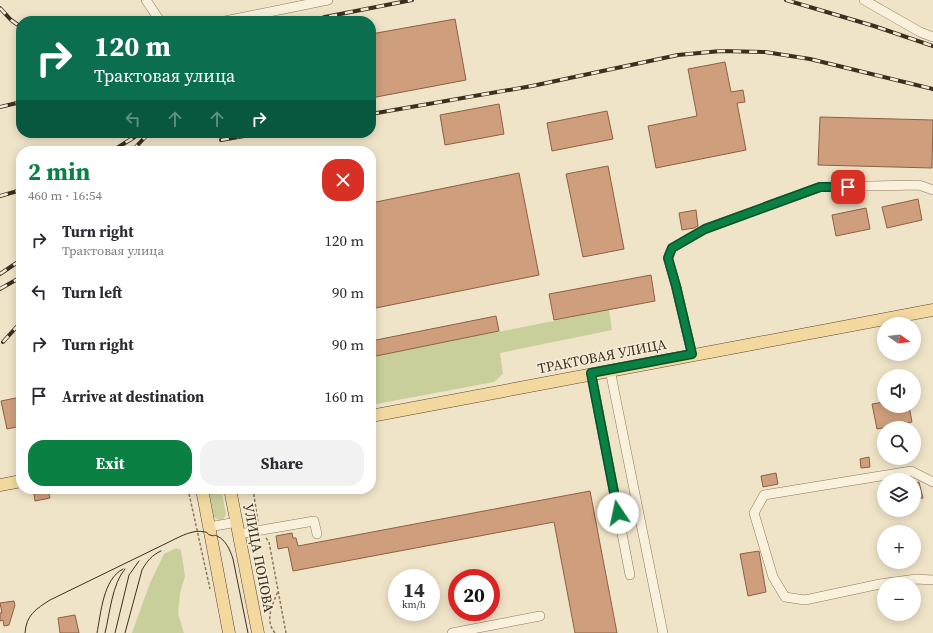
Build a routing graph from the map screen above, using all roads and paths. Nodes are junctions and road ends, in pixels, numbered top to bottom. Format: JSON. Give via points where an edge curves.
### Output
{"nodes":[{"id":1,"x":146,"y":0,"type":"edge"},
{"id":2,"x":328,"y":0,"type":"edge"},
{"id":3,"x":864,"y":0,"type":"edge"},
{"id":4,"x":157,"y":16,"type":"edge"},
{"id":5,"x":250,"y":16,"type":"edge"},
{"id":6,"x":933,"y":37,"type":"edge"},
{"id":7,"x":933,"y":190,"type":"edge"},
{"id":8,"x":933,"y":310,"type":"edge"},
{"id":9,"x":692,"y":354,"type":"junction"},
{"id":10,"x":610,"y":370,"type":"junction"},
{"id":11,"x":591,"y":373,"type":"junction"},
{"id":12,"x":376,"y":415,"type":"edge"},
{"id":13,"x":16,"y":482,"type":"edge"},
{"id":14,"x":933,"y":484,"type":"edge"},
{"id":15,"x":0,"y":485,"type":"edge"},
{"id":16,"x":189,"y":494,"type":"edge"},
{"id":17,"x":203,"y":494,"type":"edge"},
{"id":18,"x":231,"y":494,"type":"edge"},
{"id":19,"x":253,"y":494,"type":"edge"},
{"id":20,"x":237,"y":522,"type":"junction"},
{"id":21,"x":209,"y":527,"type":"junction"},
{"id":22,"x":259,"y":530,"type":"junction"},
{"id":23,"x":239,"y":534,"type":"junction"},
{"id":24,"x":317,"y":534,"type":"dead end"},
{"id":25,"x":630,"y":575,"type":"dead end"},
{"id":26,"x":933,"y":580,"type":"edge"},
{"id":27,"x":278,"y":591,"type":"junction"},
{"id":28,"x":211,"y":596,"type":"dead end"},
{"id":29,"x":540,"y":616,"type":"dead end"},
{"id":30,"x":229,"y":633,"type":"edge"},
{"id":31,"x":258,"y":633,"type":"edge"},
{"id":32,"x":273,"y":633,"type":"edge"},
{"id":33,"x":286,"y":633,"type":"edge"},
{"id":34,"x":452,"y":633,"type":"edge"},
{"id":35,"x":664,"y":633,"type":"edge"}],
"edges":[{"from":1,"to":4,"type":"street"},
{"from":2,"to":5,"type":"street"},
{"from":3,"to":6,"type":"street"},
{"from":7,"to":9,"type":"street","via":[[919,186],[820,187],[705,229],[672,248],[668,258]]},
{"from":8,"to":9,"type":"main road","name":"ТРАКТОВАЯ УЛИЦА"},
{"from":9,"to":10,"type":"main road","name":"ТРАКТОВАЯ УЛИЦА"},
{"from":10,"to":11,"type":"main road","name":"ТРАКТОВАЯ УЛИЦА"},
{"from":10,"to":35,"type":"street"},
{"from":11,"to":12,"type":"main road","name":"ТРАКТОВАЯ УЛИЦА"},
{"from":11,"to":25,"type":"street"},
{"from":13,"to":15,"type":"main road"},
{"from":14,"to":26,"type":"street","via":[[911,472],[764,495],[754,513],[773,577],[786,597],[805,600],[880,584],[916,579]]},
{"from":16,"to":28,"type":"path"},
{"from":17,"to":21,"type":"main road"},
{"from":18,"to":20,"type":"main road","name":"УЛИЦА ПОПОВА"},
{"from":19,"to":22,"type":"path"},
{"from":20,"to":21,"type":"street"},
{"from":20,"to":23,"type":"main road","name":"УЛИЦА ПОПОВА"},
{"from":21,"to":30,"type":"main road"},
{"from":22,"to":23,"type":"street"},
{"from":22,"to":24,"type":"street","via":[[314,521]]},
{"from":22,"to":27,"type":"path","via":[[269,542]]},
{"from":23,"to":31,"type":"main road","name":"УЛИЦА ПОПОВА"},
{"from":27,"to":32,"type":"path","via":[[269,615]]},
{"from":27,"to":33,"type":"path"},
{"from":29,"to":34,"type":"street"}]}
